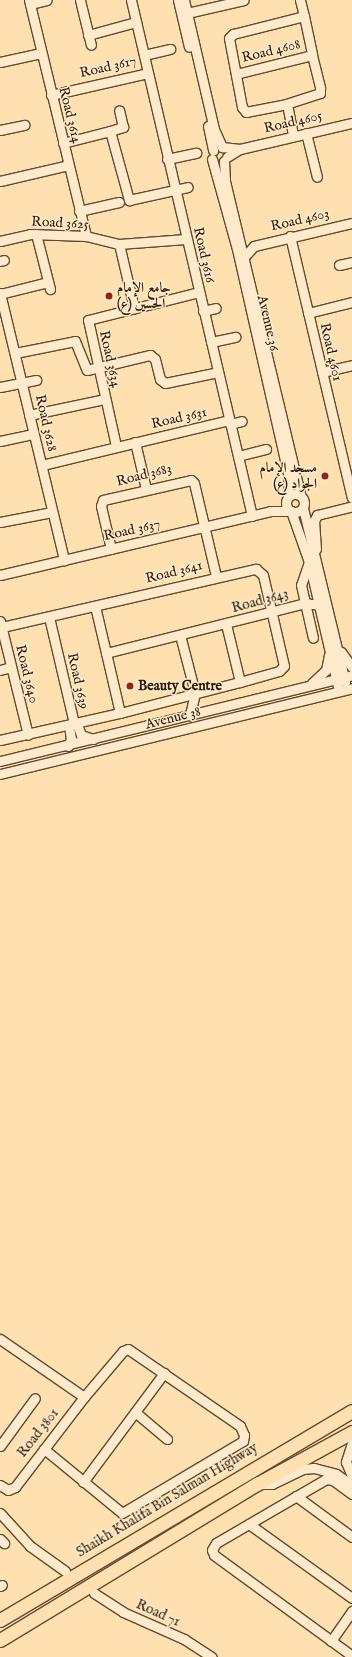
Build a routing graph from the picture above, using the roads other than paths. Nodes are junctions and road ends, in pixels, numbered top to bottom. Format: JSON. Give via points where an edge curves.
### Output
{"nodes":[{"id":1,"x":47,"y":0,"type":"edge"},
{"id":2,"x":80,"y":0,"type":"edge"},
{"id":3,"x":131,"y":0,"type":"edge"},
{"id":4,"x":178,"y":0,"type":"edge"},
{"id":5,"x":184,"y":0,"type":"edge"},
{"id":6,"x":244,"y":0,"type":"edge"},
{"id":7,"x":300,"y":0,"type":"edge"},
{"id":8,"x":29,"y":2,"type":"edge"},
{"id":9,"x":219,"y":3,"type":"edge"},
{"id":10,"x":187,"y":13,"type":"junction"},
{"id":11,"x":304,"y":16,"type":"junction"},
{"id":12,"x":136,"y":22,"type":"junction"},
{"id":13,"x":88,"y":35,"type":"junction"},
{"id":14,"x":91,"y":45,"type":"dead end"},
{"id":15,"x":170,"y":50,"type":"dead end"},
{"id":16,"x":41,"y":53,"type":"junction"},
{"id":17,"x":144,"y":55,"type":"junction"},
{"id":18,"x":312,"y":55,"type":"junction"},
{"id":19,"x":0,"y":62,"type":"edge"},
{"id":20,"x":148,"y":72,"type":"junction"},
{"id":21,"x":236,"y":74,"type":"junction"},
{"id":22,"x":51,"y":95,"type":"junction"},
{"id":23,"x":287,"y":104,"type":"junction"},
{"id":24,"x":120,"y":110,"type":"dead end"},
{"id":25,"x":352,"y":123,"type":"edge"},
{"id":26,"x":24,"y":125,"type":"dead end"},
{"id":27,"x":0,"y":130,"type":"edge"},
{"id":28,"x":110,"y":132,"type":"junction"},
{"id":29,"x":306,"y":134,"type":"junction"},
{"id":30,"x":294,"y":136,"type":"junction"},
{"id":31,"x":63,"y":142,"type":"junction"},
{"id":32,"x":240,"y":149,"type":"junction"},
{"id":33,"x":216,"y":152,"type":"junction"},
{"id":34,"x":196,"y":153,"type":"dead end"},
{"id":35,"x":168,"y":159,"type":"junction"},
{"id":36,"x":225,"y":159,"type":"junction"},
{"id":37,"x":68,"y":165,"type":"junction"},
{"id":38,"x":317,"y":178,"type":"dead end"},
{"id":39,"x":0,"y":181,"type":"edge"},
{"id":40,"x":188,"y":187,"type":"dead end"},
{"id":41,"x":175,"y":190,"type":"junction"},
{"id":42,"x":123,"y":200,"type":"junction"},
{"id":43,"x":79,"y":211,"type":"junction"},
{"id":44,"x":352,"y":223,"type":"edge"},
{"id":45,"x":36,"y":234,"type":"junction"},
{"id":46,"x":86,"y":236,"type":"junction"},
{"id":47,"x":290,"y":236,"type":"junction"},
{"id":48,"x":186,"y":239,"type":"junction"},
{"id":49,"x":241,"y":240,"type":"junction"},
{"id":50,"x":0,"y":241,"type":"edge"},
{"id":51,"x":119,"y":244,"type":"junction"},
{"id":52,"x":254,"y":246,"type":"junction"},
{"id":53,"x":245,"y":256,"type":"junction"},
{"id":54,"x":352,"y":262,"type":"edge"},
{"id":55,"x":339,"y":265,"type":"dead end"},
{"id":56,"x":199,"y":292,"type":"junction"},
{"id":57,"x":0,"y":294,"type":"edge"},
{"id":58,"x":352,"y":302,"type":"edge"},
{"id":59,"x":134,"y":308,"type":"junction"},
{"id":60,"x":216,"y":308,"type":"dead end"},
{"id":61,"x":203,"y":311,"type":"junction"},
{"id":62,"x":2,"y":313,"type":"edge"},
{"id":63,"x":308,"y":313,"type":"junction"},
{"id":64,"x":235,"y":337,"type":"dead end"},
{"id":65,"x":211,"y":342,"type":"junction"},
{"id":66,"x":15,"y":353,"type":"junction"},
{"id":67,"x":352,"y":364,"type":"edge"},
{"id":68,"x":97,"y":368,"type":"junction"},
{"id":69,"x":218,"y":372,"type":"junction"},
{"id":70,"x":322,"y":372,"type":"junction"},
{"id":71,"x":36,"y":380,"type":"dead end"},
{"id":72,"x":22,"y":383,"type":"junction"},
{"id":73,"x":0,"y":387,"type":"edge"},
{"id":74,"x":105,"y":399,"type":"junction"},
{"id":75,"x":29,"y":415,"type":"junction"},
{"id":76,"x":242,"y":421,"type":"dead end"},
{"id":77,"x":230,"y":422,"type":"junction"},
{"id":78,"x":34,"y":434,"type":"junction"},
{"id":79,"x":0,"y":441,"type":"edge"},
{"id":80,"x":135,"y":442,"type":"junction"},
{"id":81,"x":116,"y":446,"type":"junction"},
{"id":82,"x":266,"y":449,"type":"dead end"},
{"id":83,"x":238,"y":456,"type":"junction"},
{"id":84,"x":42,"y":465,"type":"junction"},
{"id":85,"x":146,"y":489,"type":"junction"},
{"id":86,"x":300,"y":494,"type":"junction"},
{"id":87,"x":288,"y":496,"type":"junction"},
{"id":88,"x":352,"y":498,"type":"edge"},
{"id":89,"x":352,"y":506,"type":"edge"},
{"id":90,"x":302,"y":508,"type":"junction"},
{"id":91,"x":270,"y":511,"type":"junction"},
{"id":92,"x":291,"y":511,"type":"junction"},
{"id":93,"x":52,"y":512,"type":"junction"},
{"id":94,"x":252,"y":516,"type":"junction"},
{"id":95,"x":0,"y":522,"type":"edge"},
{"id":96,"x":205,"y":528,"type":"junction"},
{"id":97,"x":111,"y":549,"type":"junction"},
{"id":98,"x":312,"y":559,"type":"junction"},
{"id":99,"x":64,"y":560,"type":"junction"},
{"id":100,"x":0,"y":575,"type":"edge"},
{"id":101,"x":216,"y":576,"type":"junction"},
{"id":102,"x":305,"y":603,"type":"junction"},
{"id":103,"x":320,"y":605,"type":"junction"},
{"id":104,"x":95,"y":606,"type":"junction"},
{"id":105,"x":272,"y":612,"type":"junction"},
{"id":106,"x":49,"y":617,"type":"junction"},
{"id":107,"x":1,"y":624,"type":"edge"},
{"id":108,"x":226,"y":624,"type":"junction"},
{"id":109,"x":180,"y":635,"type":"junction"},
{"id":110,"x":313,"y":638,"type":"dead end"},
{"id":111,"x":333,"y":647,"type":"junction"},
{"id":112,"x":106,"y":653,"type":"junction"},
{"id":113,"x":11,"y":667,"type":"junction"},
{"id":114,"x":352,"y":667,"type":"edge"},
{"id":115,"x":0,"y":670,"type":"edge"},
{"id":116,"x":344,"y":677,"type":"edge"},
{"id":117,"x":240,"y":682,"type":"junction"},
{"id":118,"x":307,"y":687,"type":"junction"},
{"id":119,"x":346,"y":689,"type":"edge"},
{"id":120,"x":195,"y":693,"type":"junction"},
{"id":121,"x":120,"y":713,"type":"junction"},
{"id":122,"x":190,"y":715,"type":"junction"},
{"id":123,"x":73,"y":725,"type":"junction"},
{"id":124,"x":28,"y":735,"type":"junction"},
{"id":125,"x":94,"y":739,"type":"junction"},
{"id":126,"x":0,"y":740,"type":"edge"},
{"id":127,"x":68,"y":746,"type":"junction"},
{"id":128,"x":0,"y":760,"type":"edge"},
{"id":129,"x":0,"y":774,"type":"edge"},
{"id":130,"x":0,"y":1339,"type":"edge"},
{"id":131,"x":164,"y":1373,"type":"junction"},
{"id":132,"x":84,"y":1397,"type":"junction"},
{"id":133,"x":35,"y":1398,"type":"dead end"},
{"id":134,"x":352,"y":1411,"type":"edge"},
{"id":135,"x":135,"y":1412,"type":"junction"},
{"id":136,"x":352,"y":1432,"type":"edge"},
{"id":137,"x":167,"y":1439,"type":"dead end"},
{"id":138,"x":352,"y":1443,"type":"edge"},
{"id":139,"x":0,"y":1446,"type":"edge"},
{"id":140,"x":44,"y":1449,"type":"junction"},
{"id":141,"x":352,"y":1476,"type":"edge"},
{"id":142,"x":84,"y":1482,"type":"junction"},
{"id":143,"x":257,"y":1484,"type":"junction"},
{"id":144,"x":0,"y":1485,"type":"edge"},
{"id":145,"x":352,"y":1485,"type":"edge"},
{"id":146,"x":352,"y":1494,"type":"edge"},
{"id":147,"x":296,"y":1496,"type":"junction"},
{"id":148,"x":0,"y":1508,"type":"edge"},
{"id":149,"x":0,"y":1513,"type":"edge"},
{"id":150,"x":249,"y":1524,"type":"junction"},
{"id":151,"x":352,"y":1537,"type":"edge"},
{"id":152,"x":37,"y":1550,"type":"junction"},
{"id":153,"x":65,"y":1571,"type":"dead end"},
{"id":154,"x":94,"y":1593,"type":"dead end"},
{"id":155,"x":352,"y":1598,"type":"edge"},
{"id":156,"x":352,"y":1611,"type":"edge"},
{"id":157,"x":0,"y":1620,"type":"edge"},
{"id":158,"x":0,"y":1640,"type":"edge"},
{"id":159,"x":331,"y":1640,"type":"junction"},
{"id":160,"x":352,"y":1656,"type":"edge"},
{"id":161,"x":212,"y":1657,"type":"edge"}],
"edges":[{"from":1,"to":8,"type":"street"},
{"from":2,"to":13,"type":"street"},
{"from":3,"to":12,"type":"street","name":"Road 3616"},
{"from":4,"to":33,"type":"street","name":"Avenue 36"},
{"from":5,"to":10,"type":"street","name":"Avenue 36"},
{"from":6,"to":9,"type":"street"},
{"from":7,"to":11,"type":"street"},
{"from":8,"to":16,"type":"street","name":"Road 3614"},
{"from":9,"to":10,"type":"street"},
{"from":10,"to":33,"type":"street","name":"Avenue 36","via":[[214,129]]},
{"from":11,"to":18,"type":"street"},
{"from":11,"to":21,"type":"street","via":[[233,34],[228,43]]},
{"from":12,"to":13,"type":"street"},
{"from":12,"to":17,"type":"street","name":"Road 3616"},
{"from":13,"to":14,"type":"street"},
{"from":15,"to":17,"type":"street"},
{"from":16,"to":19,"type":"street"},
{"from":16,"to":22,"type":"street","name":"Road 3614"},
{"from":17,"to":20,"type":"street","name":"Road 3616"},
{"from":18,"to":21,"type":"street","name":"Road 4608"},
{"from":18,"to":23,"type":"street","via":[[320,93]]},
{"from":20,"to":22,"type":"street","name":"Road 3617"},
{"from":20,"to":35,"type":"street","name":"Road 3616"},
{"from":21,"to":23,"type":"street","via":[[242,107],[246,112]]},
{"from":22,"to":31,"type":"street","name":"Road 3614"},
{"from":23,"to":30,"type":"street"},
{"from":24,"to":28,"type":"street","via":[[123,127]]},
{"from":25,"to":29,"type":"street","name":"Road 4605"},
{"from":26,"to":27,"type":"street"},
{"from":28,"to":31,"type":"street"},
{"from":28,"to":42,"type":"street"},
{"from":29,"to":30,"type":"street","name":"Road 4605"},
{"from":29,"to":38,"type":"street"},
{"from":30,"to":32,"type":"street","name":"Road 4605"},
{"from":31,"to":37,"type":"street","name":"Road 3614"},
{"from":32,"to":33,"type":"street","name":"Road 4605"},
{"from":32,"to":36,"type":"street","name":"Road 4605"},
{"from":33,"to":36,"type":"street","via":[[226,151]]},
{"from":33,"to":36,"type":"street","via":[[219,163]]},
{"from":33,"to":87,"type":"street","name":"Avenue 36","via":[[288,474]]},
{"from":34,"to":35,"type":"street"},
{"from":35,"to":41,"type":"street","name":"Road 3616"},
{"from":36,"to":49,"type":"street","name":"Avenue 36","via":[[225,181]]},
{"from":37,"to":39,"type":"street"},
{"from":37,"to":43,"type":"street","name":"Road 3614"},
{"from":40,"to":41,"type":"street"},
{"from":41,"to":42,"type":"street"},
{"from":41,"to":48,"type":"street","name":"Road 3616"},
{"from":42,"to":43,"type":"street"},
{"from":43,"to":46,"type":"street","name":"Road 3614"},
{"from":44,"to":47,"type":"street","name":"Road 4603"},
{"from":45,"to":46,"type":"street","name":"Road 3625"},
{"from":45,"to":50,"type":"street","name":"Road 3625"},
{"from":45,"to":57,"type":"street","via":[[49,286]]},
{"from":46,"to":51,"type":"street","name":"Road 3625"},
{"from":47,"to":52,"type":"street","name":"Road 4603"},
{"from":47,"to":63,"type":"street","name":"Road 4601"},
{"from":48,"to":51,"type":"street","name":"Road 3625"},
{"from":48,"to":56,"type":"street","name":"Road 3616"},
{"from":49,"to":52,"type":"street"},
{"from":49,"to":53,"type":"street","name":"Avenue 36"},
{"from":51,"to":59,"type":"street"},
{"from":52,"to":53,"type":"street"},
{"from":53,"to":86,"type":"street","name":"Avenue 36"},
{"from":54,"to":55,"type":"street"},
{"from":56,"to":59,"type":"street","name":"Road 3634"},
{"from":56,"to":61,"type":"street","name":"Road 3616"},
{"from":57,"to":62,"type":"street","name":"Road 3628"},
{"from":58,"to":63,"type":"street"},
{"from":59,"to":68,"type":"street","name":"Road 3634","via":[[88,320]]},
{"from":60,"to":61,"type":"street"},
{"from":61,"to":65,"type":"street","name":"Road 3616"},
{"from":62,"to":66,"type":"street","name":"Road 3628"},
{"from":63,"to":70,"type":"street","name":"Road 4601"},
{"from":64,"to":65,"type":"street"},
{"from":65,"to":69,"type":"street","name":"Road 3616"},
{"from":66,"to":68,"type":"street","via":[[75,341],[85,369]]},
{"from":66,"to":72,"type":"street","name":"Road 3628"},
{"from":67,"to":70,"type":"street"},
{"from":68,"to":69,"type":"street","via":[[150,355],[155,359],[160,378],[165,383]]},
{"from":68,"to":74,"type":"street","name":"Road 3634"},
{"from":69,"to":77,"type":"street","name":"Road 3616"},
{"from":70,"to":88,"type":"street","name":"Road 4601"},
{"from":71,"to":72,"type":"street"},
{"from":72,"to":73,"type":"street"},
{"from":72,"to":75,"type":"street","name":"Road 3628"},
{"from":74,"to":75,"type":"street","name":"Road 3634"},
{"from":74,"to":81,"type":"street","name":"Road 3634"},
{"from":75,"to":78,"type":"street","name":"Road 3628"},
{"from":76,"to":77,"type":"street","name":"Road 3631"},
{"from":77,"to":80,"type":"street","name":"Road 3631"},
{"from":77,"to":83,"type":"street","name":"Road 3616"},
{"from":78,"to":79,"type":"street"},
{"from":78,"to":84,"type":"street","name":"Road 3628"},
{"from":80,"to":81,"type":"street","name":"Road 3631"},
{"from":80,"to":85,"type":"street","name":"Road 3631"},
{"from":81,"to":84,"type":"street","name":"Road 3631"},
{"from":82,"to":83,"type":"street"},
{"from":83,"to":94,"type":"street","name":"Road 3616"},
{"from":84,"to":93,"type":"street","name":"Road 3628"},
{"from":85,"to":96,"type":"street","name":"Road 3683","via":[[191,480],[194,483]]},
{"from":85,"to":97,"type":"street","name":"Road 3683","via":[[101,502]]},
{"from":86,"to":87,"type":"street"},
{"from":86,"to":90,"type":"street","via":[[304,502]]},
{"from":87,"to":91,"type":"street","name":"Road 3637"},
{"from":87,"to":92,"type":"street","via":[[287,507]]},
{"from":89,"to":98,"type":"street","via":[[315,517]]},
{"from":90,"to":92,"type":"street","via":[[297,512]]},
{"from":90,"to":98,"type":"street"},
{"from":91,"to":92,"type":"street","name":"Road 3637"},
{"from":91,"to":94,"type":"street","name":"Road 3637"},
{"from":92,"to":98,"type":"street"},
{"from":93,"to":95,"type":"street"},
{"from":93,"to":99,"type":"street","name":"Road 3628"},
{"from":94,"to":96,"type":"street","name":"Road 3637"},
{"from":96,"to":97,"type":"street","name":"Road 3637"},
{"from":96,"to":101,"type":"street","name":"Road 3683"},
{"from":97,"to":99,"type":"street","name":"Road 3637"},
{"from":98,"to":102,"type":"street","name":"Road 3643","via":[[301,583]]},
{"from":98,"to":103,"type":"street"},
{"from":98,"to":111,"type":"street"},
{"from":99,"to":100,"type":"street","name":"Road 3637"},
{"from":101,"to":104,"type":"street","name":"Road 3641"},
{"from":101,"to":105,"type":"street","name":"Road 3641","via":[[259,570],[263,575]]},
{"from":102,"to":103,"type":"street"},
{"from":102,"to":105,"type":"street","name":"Road 3643"},
{"from":102,"to":110,"type":"street"},
{"from":103,"to":111,"type":"street"},
{"from":104,"to":106,"type":"street","name":"Road 3641"},
{"from":104,"to":112,"type":"street"},
{"from":105,"to":108,"type":"street","name":"Road 3643"},
{"from":105,"to":117,"type":"street","name":"Road 3641","via":[[284,663],[279,671]]},
{"from":106,"to":107,"type":"street","name":"Road 3641"},
{"from":106,"to":123,"type":"street","name":"Road 3639"},
{"from":107,"to":113,"type":"street","name":"Road 3640"},
{"from":108,"to":109,"type":"street","name":"Road 3643"},
{"from":108,"to":117,"type":"street","name":"Road 3643"},
{"from":109,"to":112,"type":"street","name":"Road 3643"},
{"from":109,"to":120,"type":"street"},
{"from":111,"to":114,"type":"street"},
{"from":111,"to":116,"type":"street"},
{"from":111,"to":118,"type":"street","via":[[326,670]]},
{"from":112,"to":121,"type":"street"},
{"from":113,"to":115,"type":"street"},
{"from":113,"to":124,"type":"street","name":"Road 3640"},
{"from":116,"to":118,"type":"street","name":"Avenue 38"},
{"from":116,"to":119,"type":"street"},
{"from":117,"to":120,"type":"street"},
{"from":118,"to":122,"type":"street","name":"Avenue 38"},
{"from":119,"to":129,"type":"street","name":"Avenue 38"},
{"from":120,"to":121,"type":"street"},
{"from":120,"to":122,"type":"street"},
{"from":121,"to":123,"type":"street"},
{"from":122,"to":125,"type":"street","name":"Avenue 38"},
{"from":123,"to":124,"type":"street","name":"Road 3639"},
{"from":123,"to":125,"type":"street","via":[[81,735]]},
{"from":123,"to":127,"type":"street"},
{"from":124,"to":126,"type":"street","name":"Road 3639"},
{"from":125,"to":127,"type":"street","name":"Avenue 38"},
{"from":127,"to":128,"type":"street","name":"Avenue 38"},
{"from":130,"to":132,"type":"street"},
{"from":131,"to":132,"type":"street","name":"Road 3801","via":[[132,1351],[123,1351]]},
{"from":131,"to":135,"type":"street"},
{"from":131,"to":142,"type":"street","via":[[240,1426],[244,1435],[242,1441],[127,1512],[118,1511]]},
{"from":132,"to":140,"type":"street","name":"Road 3801"},
{"from":133,"to":139,"type":"street"},
{"from":134,"to":157,"type":"highway","name":"Shaikh Khalifa Bin Salman Highway"},
{"from":135,"to":137,"type":"street"},
{"from":135,"to":142,"type":"street"},
{"from":136,"to":143,"type":"highway"},
{"from":138,"to":141,"type":"street","via":[[346,1462]]},
{"from":140,"to":142,"type":"street"},
{"from":140,"to":144,"type":"street","name":"Road 3801","via":[[15,1486],[8,1490]]},
{"from":143,"to":145,"type":"street","via":[[272,1484],[303,1469],[314,1468],[336,1474]]},
{"from":143,"to":158,"type":"highway"},
{"from":146,"to":147,"type":"street","via":[[328,1479]]},
{"from":147,"to":150,"type":"street"},
{"from":147,"to":151,"type":"street"},
{"from":148,"to":152,"type":"street"},
{"from":149,"to":152,"type":"street"},
{"from":150,"to":155,"type":"street"},
{"from":150,"to":159,"type":"street","via":[[214,1545],[214,1555]]},
{"from":152,"to":153,"type":"street"},
{"from":154,"to":161,"type":"street","name":"Road 71","via":[[123,1612],[184,1639]]},
{"from":156,"to":159,"type":"street"},
{"from":159,"to":160,"type":"street"}]}
